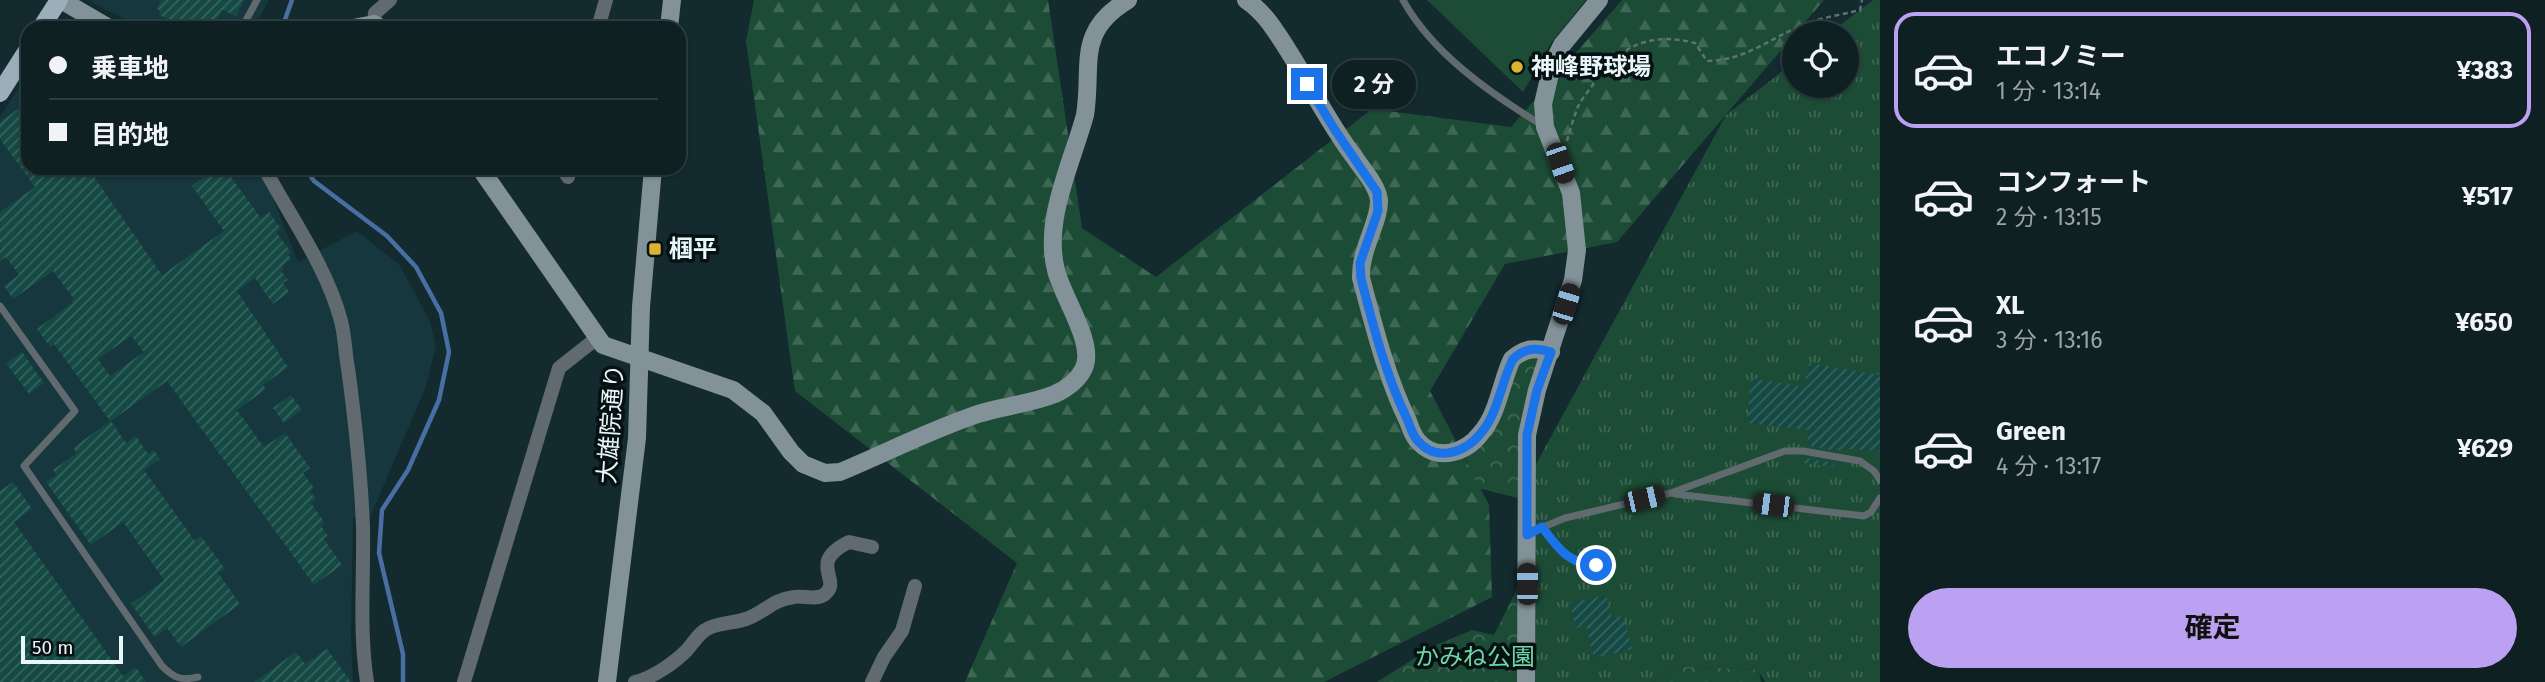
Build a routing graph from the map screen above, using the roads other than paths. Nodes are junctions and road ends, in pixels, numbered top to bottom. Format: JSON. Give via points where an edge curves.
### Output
{"nodes":[{"id":1,"x":60,"y":0,"type":"edge"},
{"id":2,"x":257,"y":0,"type":"edge"},
{"id":3,"x":390,"y":0,"type":"edge"},
{"id":4,"x":607,"y":0,"type":"edge"},
{"id":5,"x":672,"y":0,"type":"edge"},
{"id":6,"x":1128,"y":0,"type":"edge"},
{"id":7,"x":1246,"y":0,"type":"edge"},
{"id":8,"x":1402,"y":0,"type":"edge"},
{"id":9,"x":1599,"y":0,"type":"edge"},
{"id":10,"x":46,"y":21,"type":"edge"},
{"id":11,"x":97,"y":21,"type":"edge"},
{"id":12,"x":246,"y":21,"type":"edge"},
{"id":13,"x":376,"y":21,"type":"edge"},
{"id":14,"x":600,"y":21,"type":"edge"},
{"id":15,"x":670,"y":21,"type":"edge"},
{"id":16,"x":21,"y":60,"type":"edge"},
{"id":17,"x":0,"y":93,"type":"edge"},
{"id":18,"x":1545,"y":127,"type":"junction"},
{"id":19,"x":270,"y":175,"type":"edge"},
{"id":20,"x":485,"y":175,"type":"edge"},
{"id":21,"x":652,"y":175,"type":"edge"},
{"id":22,"x":0,"y":306,"type":"edge"},
{"id":23,"x":597,"y":338,"type":"junction"},
{"id":24,"x":1551,"y":352,"type":"junction"},
{"id":25,"x":640,"y":358,"type":"junction"},
{"id":26,"x":1880,"y":480,"type":"edge"},
{"id":27,"x":1671,"y":493,"type":"junction"},
{"id":28,"x":1880,"y":498,"type":"edge"},
{"id":29,"x":1534,"y":531,"type":"junction"},
{"id":30,"x":873,"y":547,"type":"dead end"},
{"id":31,"x":1613,"y":566,"type":"dead end"},
{"id":32,"x":915,"y":586,"type":"dead end"},
{"id":33,"x":198,"y":677,"type":"dead end"},
{"id":34,"x":367,"y":682,"type":"edge"},
{"id":35,"x":464,"y":682,"type":"edge"},
{"id":36,"x":607,"y":682,"type":"edge"},
{"id":37,"x":635,"y":682,"type":"edge"},
{"id":38,"x":872,"y":682,"type":"edge"},
{"id":39,"x":1526,"y":682,"type":"edge"}],
"edges":[{"from":1,"to":10,"type":"main road"},
{"from":1,"to":11,"type":"street"},
{"from":2,"to":12,"type":"lane"},
{"from":3,"to":13,"type":"street","via":[[375,13]]},
{"from":4,"to":14,"type":"street"},
{"from":5,"to":15,"type":"street"},
{"from":6,"to":25,"type":"street","via":[[1106,17],[1091,42],[1085,115],[1054,224],[1055,268],[1087,349],[1084,369],[1074,382],[1056,394],[981,413],[840,472],[825,473],[803,464],[763,413],[733,390]]},
{"from":7,"to":24,"type":"street","via":[[1279,37],[1377,192],[1378,211],[1360,263],[1361,278],[1385,362],[1417,441],[1445,454],[1473,443],[1484,430],[1513,359],[1532,348]]},
{"from":8,"to":18,"type":"lane","via":[[1445,54],[1504,102]]},
{"from":9,"to":18,"type":"street","via":[[1552,65],[1544,104]]},
{"from":16,"to":17,"type":"main road"},
{"from":18,"to":24,"type":"street","via":[[1571,193],[1577,250]]},
{"from":19,"to":34,"type":"street","via":[[324,274],[341,321],[363,528]]},
{"from":20,"to":23,"type":"street"},
{"from":21,"to":25,"type":"street","name":"大雄院通り"},
{"from":22,"to":33,"type":"lane","via":[[75,411],[24,466],[162,666],[173,677]]},
{"from":23,"to":25,"type":"street","via":[[612,350]]},
{"from":23,"to":35,"type":"street","via":[[559,368]]},
{"from":24,"to":29,"type":"street","via":[[1527,435]]},
{"from":25,"to":36,"type":"street","name":"大雄院通り","via":[[637,438]]},
{"from":26,"to":27,"type":"lane","via":[[1860,461],[1785,451]]},
{"from":27,"to":28,"type":"lane","via":[[1864,516]]},
{"from":27,"to":29,"type":"lane","via":[[1565,518]]},
{"from":29,"to":31,"type":"lane","via":[[1579,564]]},
{"from":29,"to":39,"type":"street"},
{"from":30,"to":37,"type":"street","via":[[849,542],[831,554],[825,565],[830,586],[822,596],[772,602],[765,611],[744,620],[705,629],[676,660]]},
{"from":32,"to":38,"type":"street","via":[[902,631]]}]}
